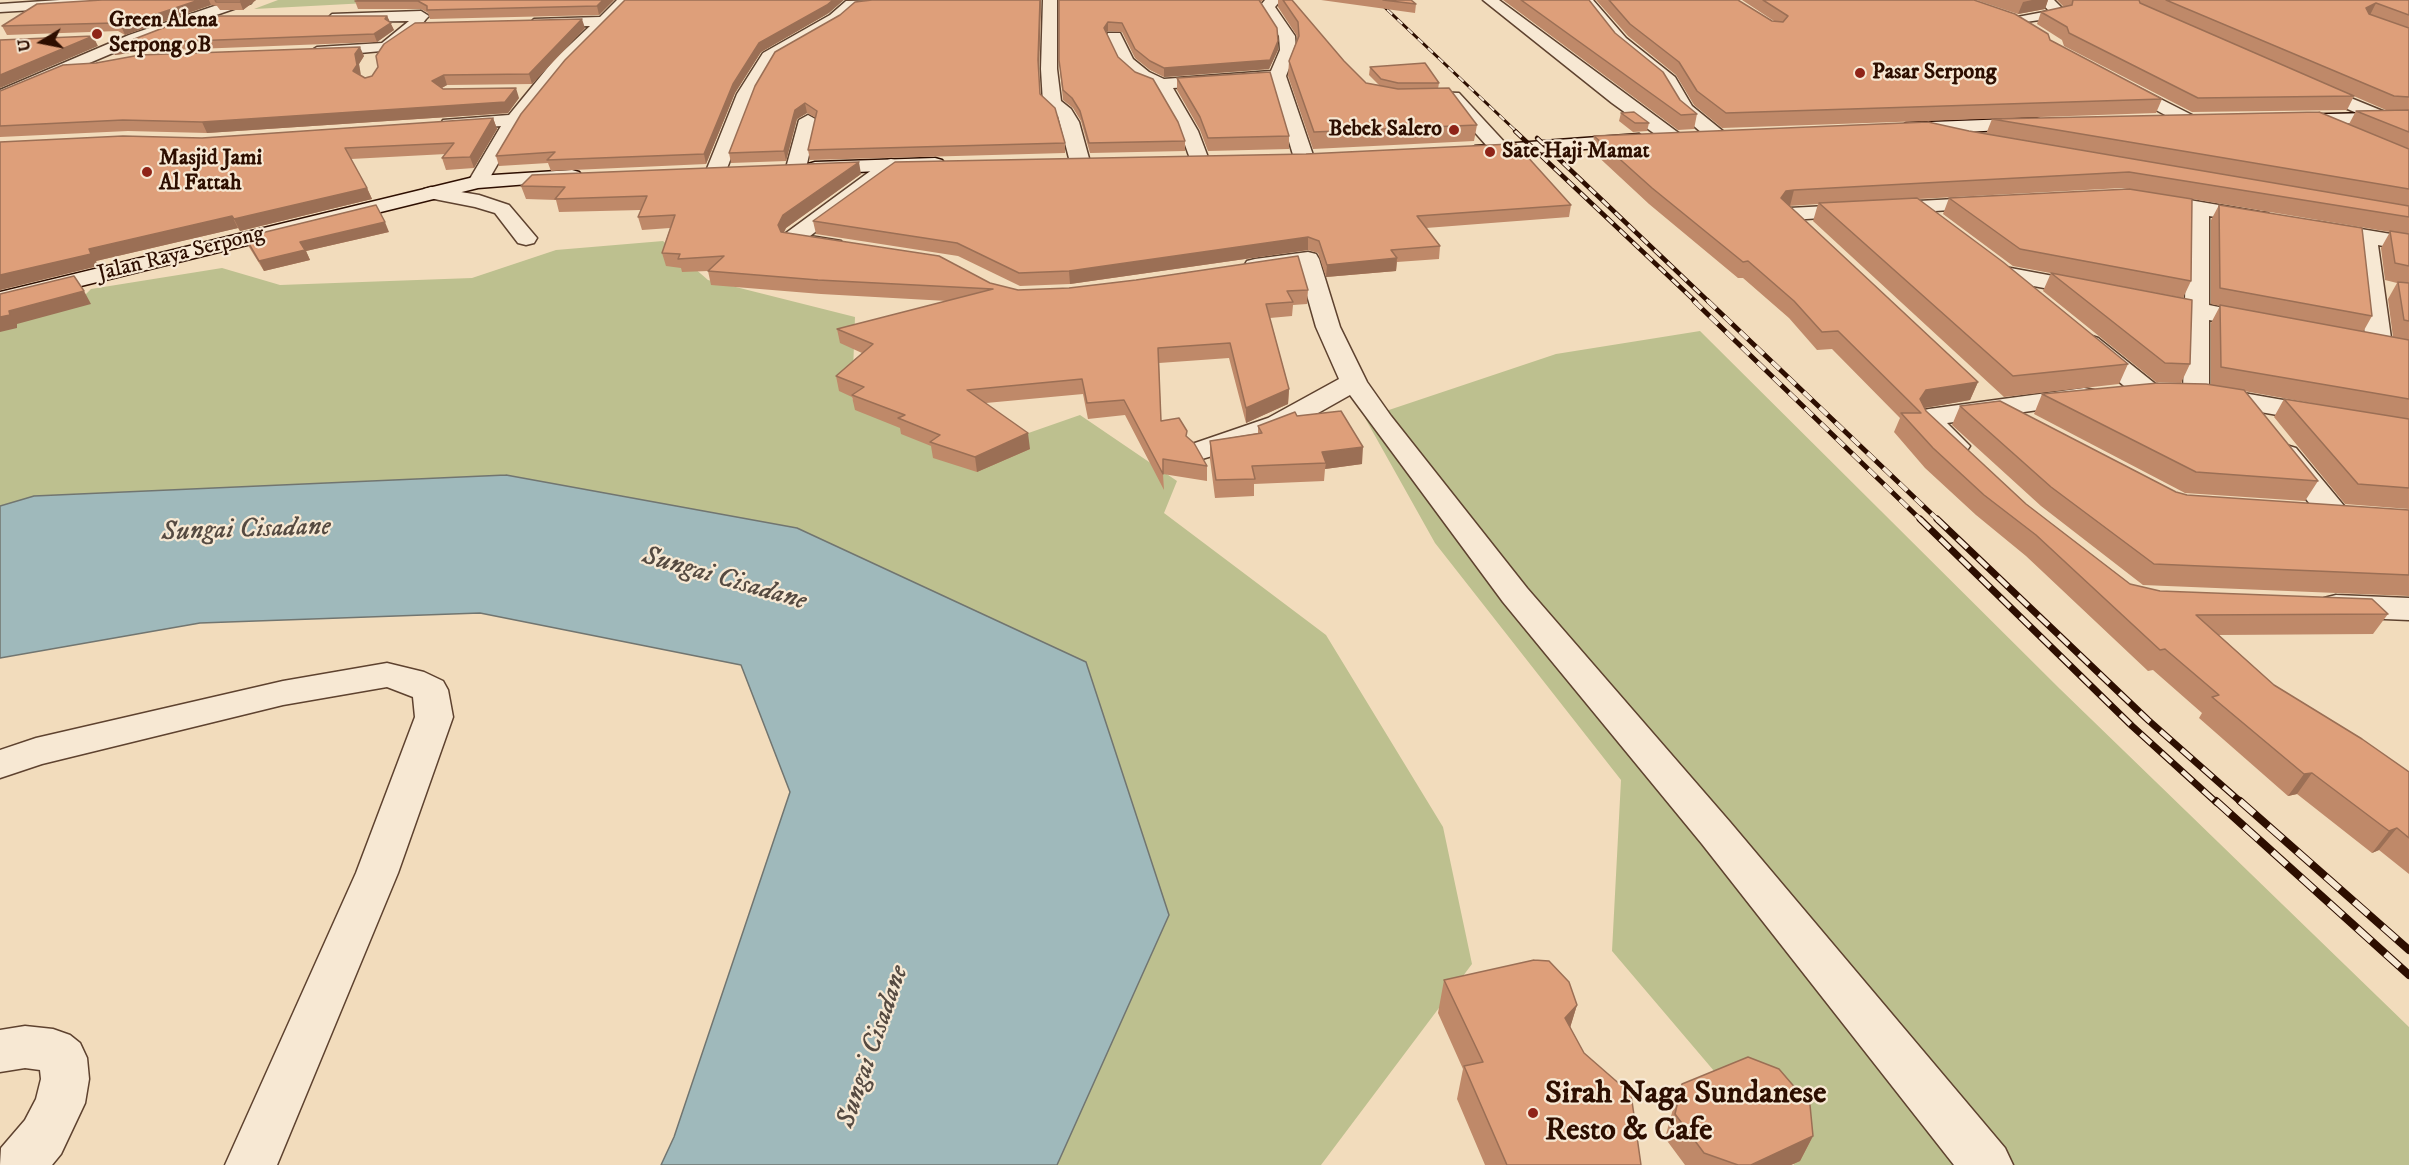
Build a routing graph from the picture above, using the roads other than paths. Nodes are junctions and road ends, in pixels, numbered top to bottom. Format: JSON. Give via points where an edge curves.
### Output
{"nodes":[{"id":1,"x":133,"y":0,"type":"edge"},
{"id":2,"x":246,"y":0,"type":"edge"},
{"id":3,"x":625,"y":0,"type":"edge"},
{"id":4,"x":890,"y":0,"type":"edge"},
{"id":5,"x":1050,"y":0,"type":"edge"},
{"id":6,"x":1274,"y":0,"type":"edge"},
{"id":7,"x":1490,"y":0,"type":"edge"},
{"id":8,"x":1585,"y":0,"type":"edge"},
{"id":9,"x":2046,"y":0,"type":"edge"},
{"id":10,"x":34,"y":3,"type":"edge"},
{"id":11,"x":0,"y":8,"type":"edge"},
{"id":12,"x":192,"y":17,"type":"junction"},
{"id":13,"x":240,"y":18,"type":"edge"},
{"id":14,"x":319,"y":18,"type":"edge"},
{"id":15,"x":603,"y":21,"type":"junction"},
{"id":16,"x":520,"y":23,"type":"edge"},
{"id":17,"x":438,"y":25,"type":"edge"},
{"id":18,"x":414,"y":26,"type":"junction"},
{"id":19,"x":332,"y":29,"type":"edge"},
{"id":20,"x":2036,"y":34,"type":"edge"},
{"id":21,"x":194,"y":35,"type":"edge"},
{"id":22,"x":1114,"y":36,"type":"dead end"},
{"id":23,"x":137,"y":37,"type":"junction"},
{"id":24,"x":92,"y":39,"type":"edge"},
{"id":25,"x":380,"y":49,"type":"junction"},
{"id":26,"x":304,"y":52,"type":"edge"},
{"id":27,"x":126,"y":60,"type":"edge"},
{"id":28,"x":369,"y":65,"type":"dead end"},
{"id":29,"x":64,"y":68,"type":"junction"},
{"id":30,"x":1278,"y":76,"type":"junction"},
{"id":31,"x":2105,"y":76,"type":"edge"},
{"id":32,"x":2289,"y":76,"type":"edge"},
{"id":33,"x":1162,"y":84,"type":"junction"},
{"id":34,"x":540,"y":91,"type":"junction"},
{"id":35,"x":517,"y":92,"type":"edge"},
{"id":36,"x":0,"y":96,"type":"edge"},
{"id":37,"x":1419,"y":97,"type":"edge"},
{"id":38,"x":2409,"y":117,"type":"edge"},
{"id":39,"x":2384,"y":118,"type":"junction"},
{"id":40,"x":2316,"y":119,"type":"junction"},
{"id":41,"x":514,"y":120,"type":"junction"},
{"id":42,"x":808,"y":120,"type":"dead end"},
{"id":43,"x":2188,"y":120,"type":"junction"},
{"id":44,"x":2212,"y":120,"type":"edge"},
{"id":45,"x":2270,"y":120,"type":"edge"},
{"id":46,"x":2145,"y":121,"type":"edge"},
{"id":47,"x":2057,"y":123,"type":"edge"},
{"id":48,"x":435,"y":125,"type":"edge"},
{"id":49,"x":1923,"y":128,"type":"junction"},
{"id":50,"x":1892,"y":129,"type":"edge"},
{"id":51,"x":1740,"y":135,"type":"edge"},
{"id":52,"x":1717,"y":136,"type":"junction"},
{"id":53,"x":2354,"y":136,"type":"edge"},
{"id":54,"x":1673,"y":138,"type":"junction"},
{"id":55,"x":1997,"y":144,"type":"edge"},
{"id":56,"x":1501,"y":150,"type":"junction"},
{"id":57,"x":1457,"y":152,"type":"edge"},
{"id":58,"x":1325,"y":157,"type":"edge"},
{"id":59,"x":1280,"y":158,"type":"edge"},
{"id":60,"x":1304,"y":158,"type":"junction"},
{"id":61,"x":1198,"y":160,"type":"junction"},
{"id":62,"x":1222,"y":160,"type":"edge"},
{"id":63,"x":1175,"y":161,"type":"edge"},
{"id":64,"x":1080,"y":162,"type":"junction"},
{"id":65,"x":1104,"y":162,"type":"edge"},
{"id":66,"x":1056,"y":163,"type":"edge"},
{"id":67,"x":950,"y":164,"type":"edge"},
{"id":68,"x":891,"y":165,"type":"junction"},
{"id":69,"x":796,"y":168,"type":"junction"},
{"id":70,"x":773,"y":169,"type":"edge"},
{"id":71,"x":739,"y":170,"type":"edge"},
{"id":72,"x":716,"y":171,"type":"junction"},
{"id":73,"x":692,"y":172,"type":"edge"},
{"id":74,"x":597,"y":175,"type":"edge"},
{"id":75,"x":478,"y":182,"type":"junction"},
{"id":76,"x":431,"y":193,"type":"junction"},
{"id":77,"x":2134,"y":196,"type":"edge"},
{"id":78,"x":2014,"y":202,"type":"edge"},
{"id":79,"x":2198,"y":207,"type":"junction"},
{"id":80,"x":1918,"y":208,"type":"junction"},
{"id":81,"x":2278,"y":222,"type":"edge"},
{"id":82,"x":2300,"y":225,"type":"edge"},
{"id":83,"x":1944,"y":228,"type":"edge"},
{"id":84,"x":2366,"y":237,"type":"junction"},
{"id":85,"x":526,"y":238,"type":"dead end"},
{"id":86,"x":1816,"y":238,"type":"edge"},
{"id":87,"x":2409,"y":244,"type":"edge"},
{"id":88,"x":857,"y":249,"type":"edge"},
{"id":89,"x":1232,"y":270,"type":"edge"},
{"id":90,"x":2371,"y":287,"type":"junction"},
{"id":91,"x":2396,"y":291,"type":"edge"},
{"id":92,"x":0,"y":299,"type":"edge"},
{"id":93,"x":2040,"y":303,"type":"edge"},
{"id":94,"x":2199,"y":311,"type":"junction"},
{"id":95,"x":2067,"y":325,"type":"edge"},
{"id":96,"x":2278,"y":326,"type":"edge"},
{"id":97,"x":2378,"y":345,"type":"edge"},
{"id":98,"x":1354,"y":382,"type":"junction"},
{"id":99,"x":2148,"y":392,"type":"junction"},
{"id":100,"x":2196,"y":393,"type":"junction"},
{"id":101,"x":1988,"y":400,"type":"junction"},
{"id":102,"x":2242,"y":400,"type":"junction"},
{"id":103,"x":2037,"y":429,"type":"edge"},
{"id":104,"x":2409,"y":430,"type":"edge"},
{"id":105,"x":1202,"y":450,"type":"dead end"},
{"id":106,"x":1980,"y":468,"type":"edge"},
{"id":107,"x":2300,"y":512,"type":"edge"},
{"id":108,"x":2334,"y":514,"type":"junction"},
{"id":109,"x":2366,"y":516,"type":"edge"},
{"id":110,"x":2301,"y":605,"type":"edge"},
{"id":111,"x":2409,"y":609,"type":"edge"},
{"id":112,"x":0,"y":764,"type":"edge"},
{"id":113,"x":0,"y":1051,"type":"edge"},
{"id":114,"x":19,"y":1165,"type":"edge"},
{"id":115,"x":251,"y":1165,"type":"edge"},
{"id":116,"x":1987,"y":1165,"type":"edge"}],
"edges":[{"from":1,"to":10,"type":"street"},
{"from":2,"to":12,"type":"street"},
{"from":3,"to":15,"type":"street"},
{"from":4,"to":72,"type":"street","via":[[850,4],[835,18],[769,56],[746,94]]},
{"from":5,"to":64,"type":"street","via":[[1052,103],[1070,122]]},
{"from":6,"to":30,"type":"street","via":[[1267,6],[1287,36],[1288,50]]},
{"from":7,"to":54,"type":"street"},
{"from":8,"to":52,"type":"street","via":[[1620,41],[1669,81],[1685,108]]},
{"from":9,"to":20,"type":"street","via":[[2060,13],[2012,20]]},
{"from":10,"to":11,"type":"street"},
{"from":12,"to":13,"type":"street"},
{"from":12,"to":23,"type":"street"},
{"from":14,"to":18,"type":"street","via":[[421,16]]},
{"from":15,"to":16,"type":"street"},
{"from":15,"to":34,"type":"street","via":[[560,64]]},
{"from":17,"to":18,"type":"street"},
{"from":18,"to":19,"type":"street"},
{"from":18,"to":25,"type":"street"},
{"from":21,"to":23,"type":"street"},
{"from":22,"to":33,"type":"street","via":[[1126,62],[1143,76]]},
{"from":23,"to":24,"type":"street"},
{"from":23,"to":29,"type":"street"},
{"from":25,"to":26,"type":"street"},
{"from":25,"to":28,"type":"street"},
{"from":27,"to":29,"type":"street"},
{"from":29,"to":36,"type":"street"},
{"from":30,"to":33,"type":"street"},
{"from":30,"to":60,"type":"street"},
{"from":31,"to":43,"type":"street"},
{"from":32,"to":39,"type":"street"},
{"from":33,"to":61,"type":"street","via":[[1189,130]]},
{"from":34,"to":35,"type":"street"},
{"from":34,"to":41,"type":"street"},
{"from":37,"to":56,"type":"street","via":[[1453,97]]},
{"from":38,"to":39,"type":"street"},
{"from":39,"to":40,"type":"street"},
{"from":40,"to":45,"type":"street"},
{"from":40,"to":53,"type":"street"},
{"from":41,"to":48,"type":"street"},
{"from":41,"to":75,"type":"street"},
{"from":42,"to":69,"type":"street"},
{"from":43,"to":44,"type":"street"},
{"from":43,"to":46,"type":"street"},
{"from":47,"to":49,"type":"street"},
{"from":49,"to":50,"type":"street"},
{"from":49,"to":55,"type":"street"},
{"from":51,"to":52,"type":"street"},
{"from":52,"to":54,"type":"street"},
{"from":54,"to":56,"type":"street"},
{"from":56,"to":57,"type":"street"},
{"from":58,"to":60,"type":"street"},
{"from":59,"to":60,"type":"street"},
{"from":61,"to":62,"type":"street"},
{"from":61,"to":63,"type":"street"},
{"from":64,"to":65,"type":"street"},
{"from":64,"to":66,"type":"street"},
{"from":67,"to":68,"type":"street"},
{"from":68,"to":69,"type":"street"},
{"from":68,"to":88,"type":"street","via":[[794,238]]},
{"from":69,"to":70,"type":"street"},
{"from":71,"to":72,"type":"street"},
{"from":72,"to":73,"type":"street"},
{"from":74,"to":75,"type":"street","name":"Jalan Raya Serpong"},
{"from":75,"to":76,"type":"street","name":"Jalan Raya Serpong"},
{"from":76,"to":85,"type":"street","via":[[502,209]]},
{"from":76,"to":92,"type":"street","name":"Jalan Raya Serpong"},
{"from":77,"to":79,"type":"street"},
{"from":78,"to":80,"type":"street"},
{"from":79,"to":81,"type":"street"},
{"from":79,"to":94,"type":"street"},
{"from":80,"to":83,"type":"street"},
{"from":80,"to":86,"type":"street","via":[[1790,214]]},
{"from":82,"to":84,"type":"street"},
{"from":84,"to":87,"type":"street"},
{"from":84,"to":90,"type":"street"},
{"from":89,"to":98,"type":"street","via":[[1308,259],[1328,327]]},
{"from":90,"to":91,"type":"street"},
{"from":90,"to":97,"type":"street"},
{"from":93,"to":94,"type":"street","via":[[1996,267]]},
{"from":94,"to":96,"type":"street"},
{"from":94,"to":100,"type":"street"},
{"from":95,"to":99,"type":"street"},
{"from":98,"to":105,"type":"street","via":[[1278,424]]},
{"from":98,"to":116,"type":"street","via":[[1515,595],[1716,833]]},
{"from":99,"to":100,"type":"street"},
{"from":99,"to":101,"type":"street"},
{"from":100,"to":102,"type":"street"},
{"from":101,"to":103,"type":"street"},
{"from":101,"to":106,"type":"street","via":[[1929,417]]},
{"from":102,"to":104,"type":"street"},
{"from":102,"to":108,"type":"street"},
{"from":107,"to":108,"type":"street"},
{"from":108,"to":109,"type":"street"},
{"from":110,"to":111,"type":"street"},
{"from":112,"to":115,"type":"street","via":[[283,693],[387,675],[430,690],[434,717],[377,873]]},
{"from":113,"to":114,"type":"street","via":[[44,1048],[63,1058],[65,1079],[60,1103],[43,1137]]}]}
